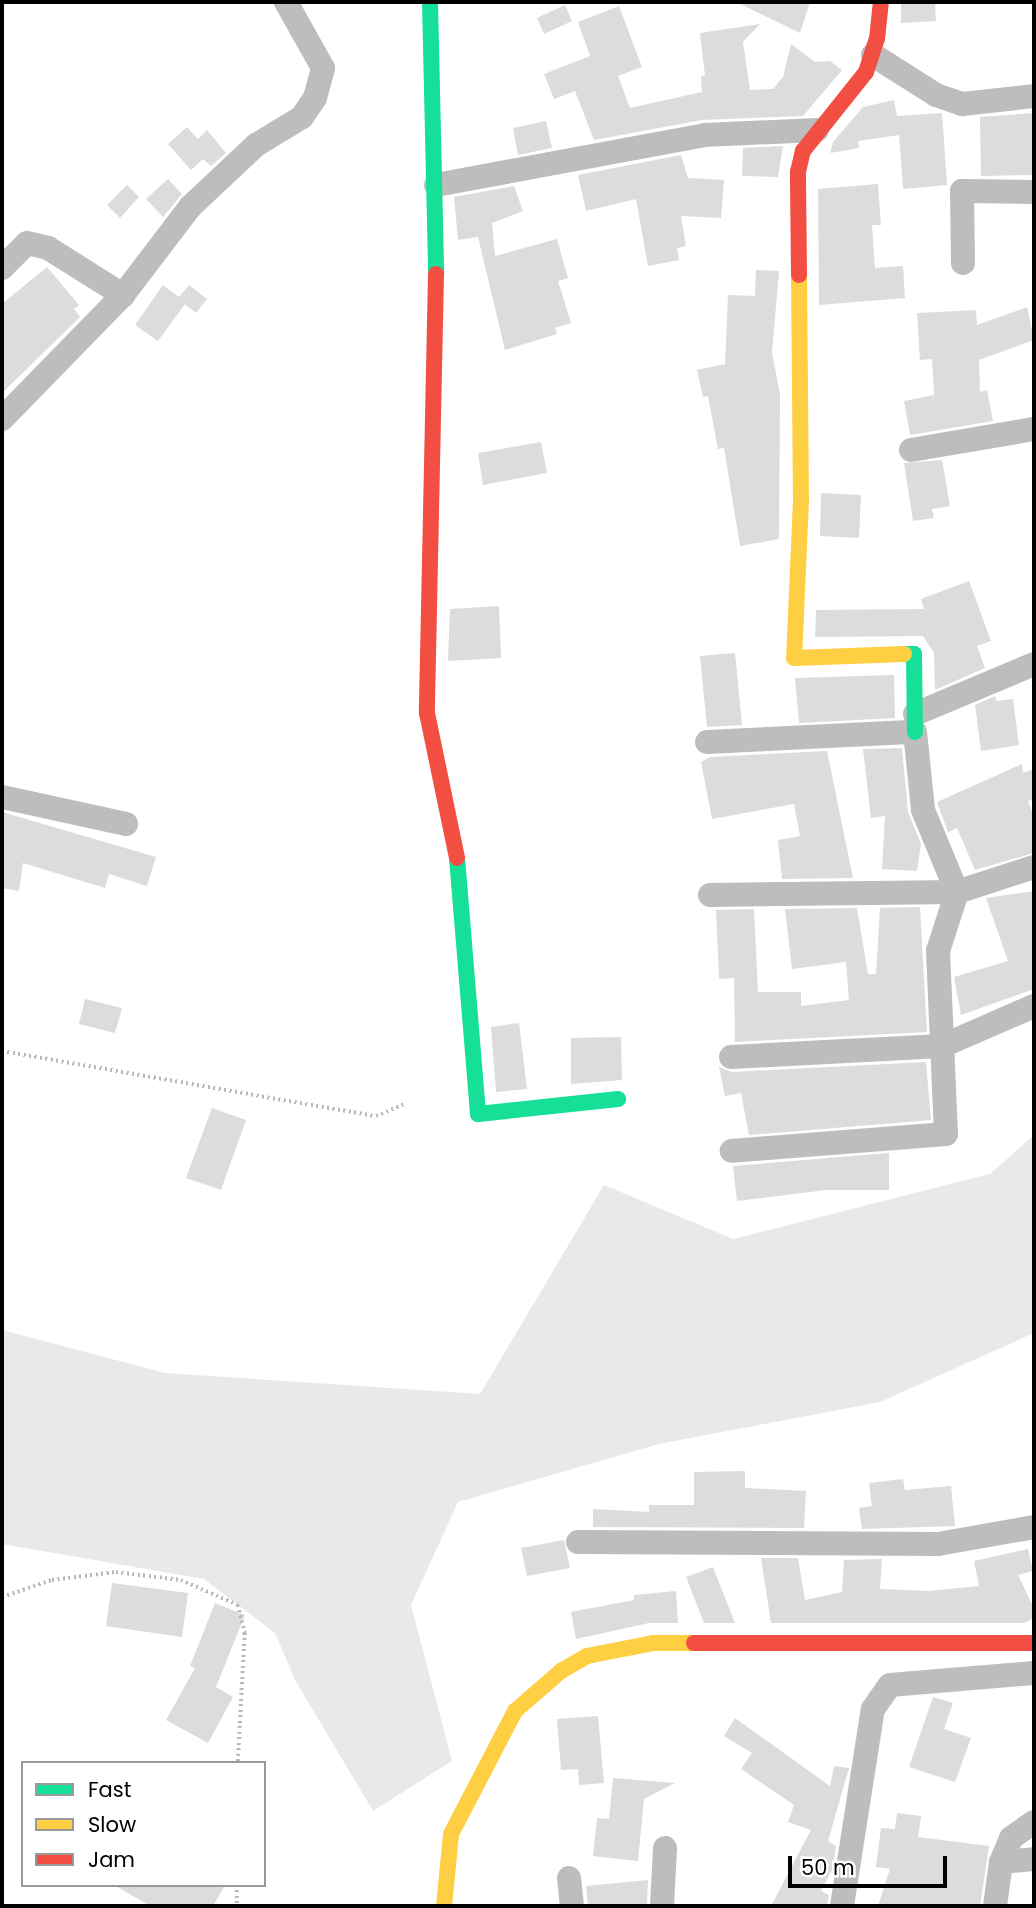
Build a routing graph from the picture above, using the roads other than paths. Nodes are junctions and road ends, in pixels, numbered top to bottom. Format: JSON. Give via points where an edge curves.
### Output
{"nodes":[{"id":1,"x":286,"y":2,"type":"edge"},
{"id":2,"x":430,"y":2,"type":"edge"},
{"id":3,"x":881,"y":2,"type":"edge"},
{"id":4,"x":873,"y":55,"type":"junction"},
{"id":5,"x":1034,"y":96,"type":"edge"},
{"id":6,"x":817,"y":130,"type":"junction"},
{"id":7,"x":436,"y":186,"type":"junction"},
{"id":8,"x":1034,"y":192,"type":"edge"},
{"id":9,"x":963,"y":263,"type":"dead end"},
{"id":10,"x":2,"y":268,"type":"edge"},
{"id":11,"x":123,"y":295,"type":"junction"},
{"id":12,"x":2,"y":419,"type":"edge"},
{"id":13,"x":1034,"y":429,"type":"edge"},
{"id":14,"x":911,"y":450,"type":"dead end"},
{"id":15,"x":1034,"y":664,"type":"edge"},
{"id":16,"x":915,"y":723,"type":"junction"},
{"id":17,"x":707,"y":742,"type":"dead end"},
{"id":18,"x":2,"y":797,"type":"edge"},
{"id":19,"x":126,"y":824,"type":"dead end"},
{"id":20,"x":1034,"y":867,"type":"edge"},
{"id":21,"x":957,"y":892,"type":"junction"},
{"id":22,"x":710,"y":895,"type":"dead end"},
{"id":23,"x":1034,"y":1006,"type":"edge"},
{"id":24,"x":942,"y":1046,"type":"junction"},
{"id":25,"x":731,"y":1057,"type":"dead end"},
{"id":26,"x":618,"y":1099,"type":"dead end"},
{"id":27,"x":732,"y":1151,"type":"dead end"},
{"id":28,"x":1034,"y":1527,"type":"edge"},
{"id":29,"x":578,"y":1542,"type":"dead end"},
{"id":30,"x":1034,"y":1643,"type":"edge"},
{"id":31,"x":1034,"y":1673,"type":"edge"},
{"id":32,"x":1034,"y":1822,"type":"edge"},
{"id":33,"x":666,"y":1848,"type":"dead end"},
{"id":34,"x":1034,"y":1859,"type":"edge"},
{"id":35,"x":1001,"y":1863,"type":"junction"},
{"id":36,"x":569,"y":1878,"type":"dead end"},
{"id":37,"x":444,"y":1906,"type":"edge"},
{"id":38,"x":572,"y":1906,"type":"edge"},
{"id":39,"x":662,"y":1906,"type":"edge"},
{"id":40,"x":842,"y":1906,"type":"edge"},
{"id":41,"x":995,"y":1906,"type":"edge"}],
"edges":[{"from":1,"to":11,"type":"street","via":[[323,68],[316,98],[302,117],[256,145],[190,207]]},
{"from":2,"to":7,"type":"street"},
{"from":3,"to":4,"type":"street"},
{"from":4,"to":5,"type":"street","via":[[936,94],[962,104]]},
{"from":4,"to":6,"type":"street","via":[[862,80]]},
{"from":6,"to":7,"type":"street","via":[[705,135]]},
{"from":6,"to":16,"type":"street","via":[[803,151],[798,172],[801,500],[794,658],[914,654]]},
{"from":7,"to":26,"type":"street","via":[[427,713],[457,856],[478,1114]]},
{"from":8,"to":9,"type":"street","via":[[962,191]]},
{"from":10,"to":11,"type":"street","via":[[27,243],[48,248]]},
{"from":11,"to":12,"type":"street"},
{"from":13,"to":14,"type":"street"},
{"from":15,"to":16,"type":"street"},
{"from":16,"to":17,"type":"street"},
{"from":16,"to":21,"type":"street","via":[[923,810]]},
{"from":18,"to":19,"type":"street"},
{"from":20,"to":21,"type":"street"},
{"from":21,"to":22,"type":"street"},
{"from":21,"to":24,"type":"street","via":[[938,951]]},
{"from":23,"to":24,"type":"street"},
{"from":24,"to":25,"type":"street"},
{"from":24,"to":27,"type":"street","via":[[946,1134]]},
{"from":28,"to":29,"type":"street","via":[[938,1544]]},
{"from":30,"to":37,"type":"street","via":[[653,1643],[587,1656],[561,1671],[515,1712],[491,1752],[451,1833]]},
{"from":31,"to":40,"type":"street","via":[[890,1685],[873,1709]]},
{"from":32,"to":35,"type":"street","via":[[1011,1838]]},
{"from":33,"to":39,"type":"street"},
{"from":34,"to":35,"type":"street"},
{"from":35,"to":41,"type":"street"},
{"from":36,"to":38,"type":"street"}]}
